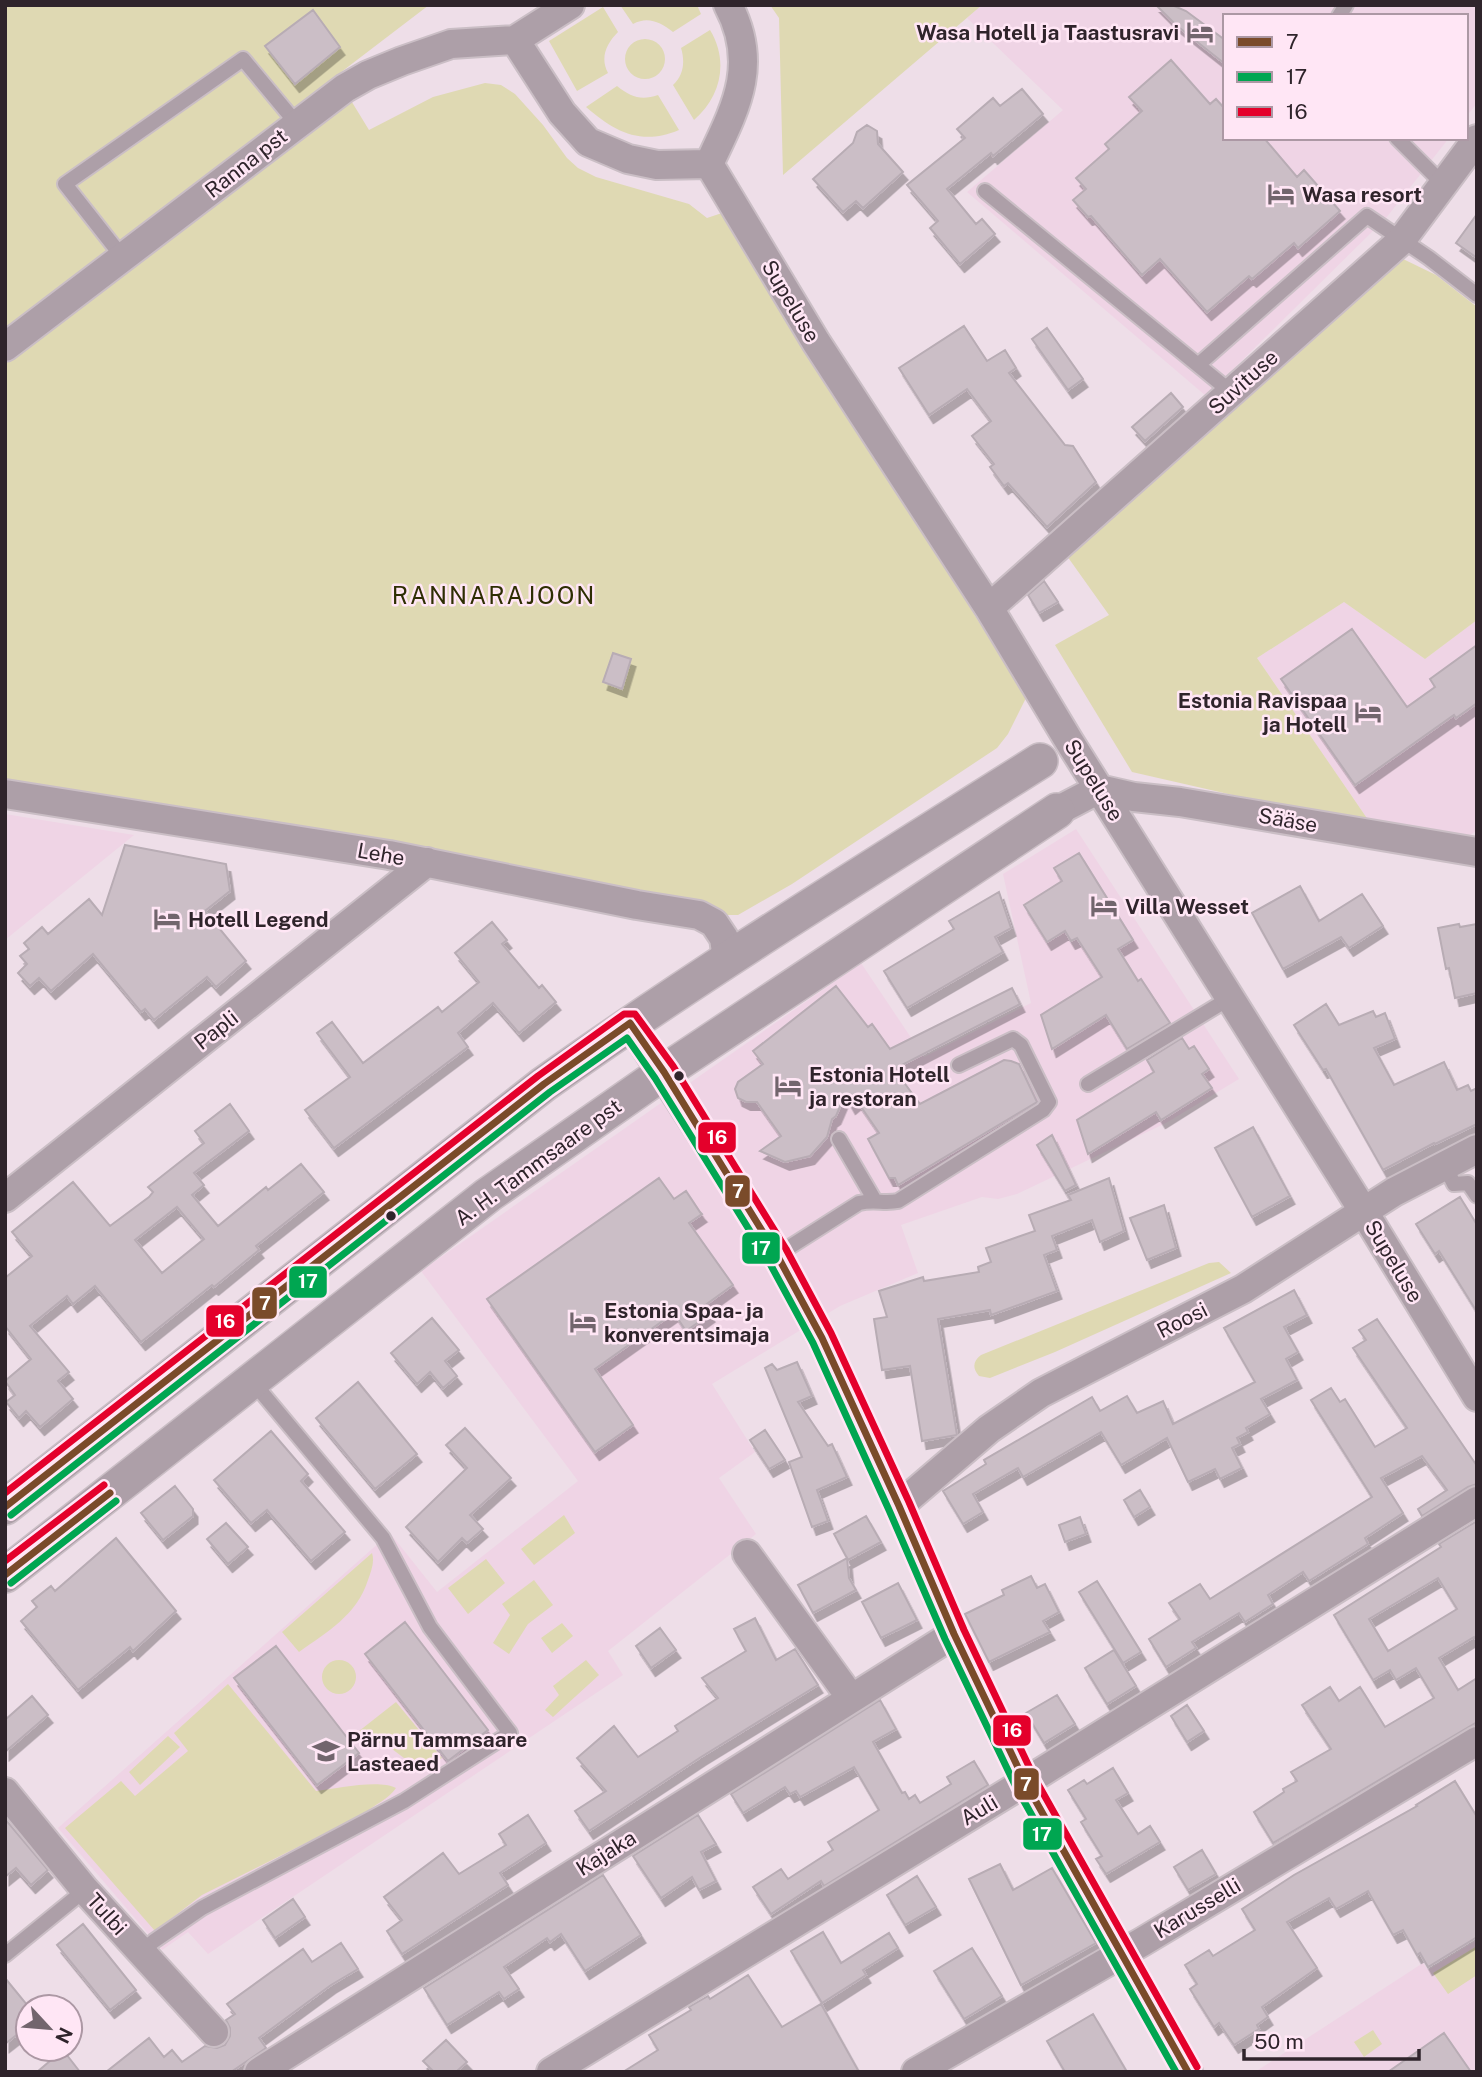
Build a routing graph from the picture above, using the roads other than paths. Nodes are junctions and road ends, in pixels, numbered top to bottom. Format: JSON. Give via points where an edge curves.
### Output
{"nodes":[{"id":1,"x":570,"y":5,"type":"edge"},
{"id":2,"x":728,"y":5,"type":"edge"},
{"id":3,"x":515,"y":40,"type":"junction"},
{"id":4,"x":297,"y":124,"type":"junction"},
{"id":5,"x":1477,"y":139,"type":"edge"},
{"id":6,"x":1398,"y":140,"type":"edge"},
{"id":7,"x":709,"y":164,"type":"junction"},
{"id":8,"x":1443,"y":184,"type":"junction"},
{"id":9,"x":985,"y":191,"type":"dead end"},
{"id":10,"x":1401,"y":241,"type":"junction"},
{"id":11,"x":124,"y":259,"type":"junction"},
{"id":12,"x":1477,"y":295,"type":"edge"},
{"id":13,"x":5,"y":347,"type":"edge"},
{"id":14,"x":1198,"y":365,"type":"junction"},
{"id":15,"x":1231,"y":393,"type":"junction"},
{"id":16,"x":989,"y":608,"type":"junction"},
{"id":17,"x":1069,"y":741,"type":"junction"},
{"id":18,"x":1040,"y":761,"type":"joint"},
{"id":19,"x":1099,"y":789,"type":"junction"},
{"id":20,"x":5,"y":794,"type":"edge"},
{"id":21,"x":1057,"y":811,"type":"joint"},
{"id":22,"x":1477,"y":852,"type":"edge"},
{"id":23,"x":427,"y":862,"type":"junction"},
{"id":24,"x":727,"y":959,"type":"junction"},
{"id":25,"x":1230,"y":998,"type":"junction"},
{"id":26,"x":630,"y":1023,"type":"junction"},
{"id":27,"x":959,"y":1065,"type":"dead end"},
{"id":28,"x":664,"y":1072,"type":"junction"},
{"id":29,"x":1088,"y":1084,"type":"dead end"},
{"id":30,"x":839,"y":1139,"type":"dead end"},
{"id":31,"x":1477,"y":1149,"type":"edge"},
{"id":32,"x":449,"y":1159,"type":"junction"},
{"id":33,"x":1445,"y":1166,"type":"junction"},
{"id":34,"x":1477,"y":1196,"type":"edge"},
{"id":35,"x":5,"y":1198,"type":"edge"},
{"id":36,"x":482,"y":1199,"type":"junction"},
{"id":37,"x":874,"y":1199,"type":"junction"},
{"id":38,"x":1364,"y":1212,"type":"junction"},
{"id":39,"x":777,"y":1255,"type":"junction"},
{"id":40,"x":252,"y":1381,"type":"junction"},
{"id":41,"x":1477,"y":1397,"type":"edge"},
{"id":42,"x":1477,"y":1501,"type":"edge"},
{"id":43,"x":899,"y":1506,"type":"junction"},
{"id":44,"x":5,"y":1507,"type":"edge"},
{"id":45,"x":747,"y":1554,"type":"dead end"},
{"id":46,"x":5,"y":1575,"type":"edge"},
{"id":47,"x":954,"y":1634,"type":"junction"},
{"id":48,"x":851,"y":1698,"type":"junction"},
{"id":49,"x":1477,"y":1741,"type":"edge"},
{"id":50,"x":1025,"y":1782,"type":"junction"},
{"id":51,"x":5,"y":1792,"type":"edge"},
{"id":52,"x":86,"y":1890,"type":"junction"},
{"id":53,"x":141,"y":1952,"type":"junction"},
{"id":54,"x":1122,"y":1953,"type":"junction"},
{"id":55,"x":5,"y":1955,"type":"edge"},
{"id":56,"x":214,"y":2032,"type":"dead end"},
{"id":57,"x":259,"y":2072,"type":"edge"},
{"id":58,"x":551,"y":2072,"type":"edge"},
{"id":59,"x":916,"y":2072,"type":"edge"},
{"id":60,"x":1188,"y":2072,"type":"edge"}],
"edges":[{"from":1,"to":3,"type":"street"},
{"from":2,"to":7,"type":"street","via":[[744,50],[744,66],[734,110]]},
{"from":3,"to":4,"type":"street","name":"Ranna pst","via":[[451,44],[402,61],[368,75]]},
{"from":3,"to":7,"type":"street","via":[[562,113],[588,142],[657,165]]},
{"from":4,"to":11,"type":"street","name":"Ranna pst"},
{"from":4,"to":11,"type":"lane","via":[[243,59],[65,184]]},
{"from":5,"to":8,"type":"street","name":"Suvituse"},
{"from":6,"to":8,"type":"lane"},
{"from":7,"to":16,"type":"street","name":"Supeluse","via":[[816,342]]},
{"from":8,"to":10,"type":"street","name":"Suvituse"},
{"from":9,"to":14,"type":"lane"},
{"from":10,"to":12,"type":"lane"},
{"from":10,"to":14,"type":"lane","via":[[1367,216]]},
{"from":10,"to":15,"type":"street","name":"Suvituse"},
{"from":11,"to":13,"type":"street","name":"Ranna pst"},
{"from":14,"to":15,"type":"lane"},
{"from":15,"to":16,"type":"street","name":"Suvituse"},
{"from":16,"to":17,"type":"street","name":"Supeluse"},
{"from":17,"to":18,"type":"street"},
{"from":17,"to":19,"type":"street","name":"Supeluse"},
{"from":18,"to":24,"type":"street"},
{"from":19,"to":21,"type":"street","name":"A. H. Tammsaare pst"},
{"from":19,"to":22,"type":"street","name":"Sääse"},
{"from":19,"to":25,"type":"street","name":"Supeluse"},
{"from":20,"to":23,"type":"street","name":"Lehe"},
{"from":21,"to":28,"type":"street","name":"A. H. Tammsaare pst"},
{"from":23,"to":24,"type":"street","name":"Lehe","via":[[699,915],[715,923],[724,937]]},
{"from":23,"to":35,"type":"street","name":"Papli"},
{"from":24,"to":26,"type":"street"},
{"from":25,"to":29,"type":"lane"},
{"from":25,"to":38,"type":"street","name":"Supeluse"},
{"from":26,"to":28,"type":"street"},
{"from":26,"to":32,"type":"street"},
{"from":27,"to":37,"type":"lane","via":[[1013,1040],[1021,1045],[1049,1102],[898,1201]]},
{"from":28,"to":36,"type":"street","name":"A. H. Tammsaare pst"},
{"from":28,"to":39,"type":"street"},
{"from":30,"to":37,"type":"lane"},
{"from":31,"to":33,"type":"street","name":"Roosi"},
{"from":32,"to":36,"type":"street"},
{"from":32,"to":44,"type":"street"},
{"from":33,"to":34,"type":"lane","via":[[1454,1184],[1468,1183]]},
{"from":33,"to":38,"type":"street","name":"Roosi"},
{"from":36,"to":40,"type":"street","name":"A. H. Tammsaare pst"},
{"from":37,"to":39,"type":"lane","via":[[859,1203]]},
{"from":38,"to":41,"type":"street","name":"Supeluse"},
{"from":38,"to":43,"type":"street","name":"Roosi","via":[[1243,1289],[1041,1393],[989,1429]]},
{"from":39,"to":43,"type":"street"},
{"from":40,"to":46,"type":"street","name":"A. H. Tammsaare pst"},
{"from":40,"to":53,"type":"lane","via":[[383,1538],[430,1627],[510,1733],[404,1801],[202,1908]]},
{"from":42,"to":50,"type":"street","name":"Auli"},
{"from":43,"to":47,"type":"street"},
{"from":45,"to":48,"type":"street"},
{"from":47,"to":48,"type":"street","name":"Kajaka"},
{"from":47,"to":50,"type":"street"},
{"from":48,"to":57,"type":"street","name":"Kajaka"},
{"from":49,"to":54,"type":"street","name":"Karusselli"},
{"from":50,"to":54,"type":"street"},
{"from":50,"to":58,"type":"street","name":"Auli"},
{"from":51,"to":52,"type":"street","name":"Tulbi"},
{"from":52,"to":53,"type":"street","name":"Tulbi"},
{"from":52,"to":55,"type":"lane"},
{"from":53,"to":56,"type":"street","name":"Tulbi"},
{"from":54,"to":59,"type":"street","name":"Karusselli"},
{"from":54,"to":60,"type":"street"}]}
